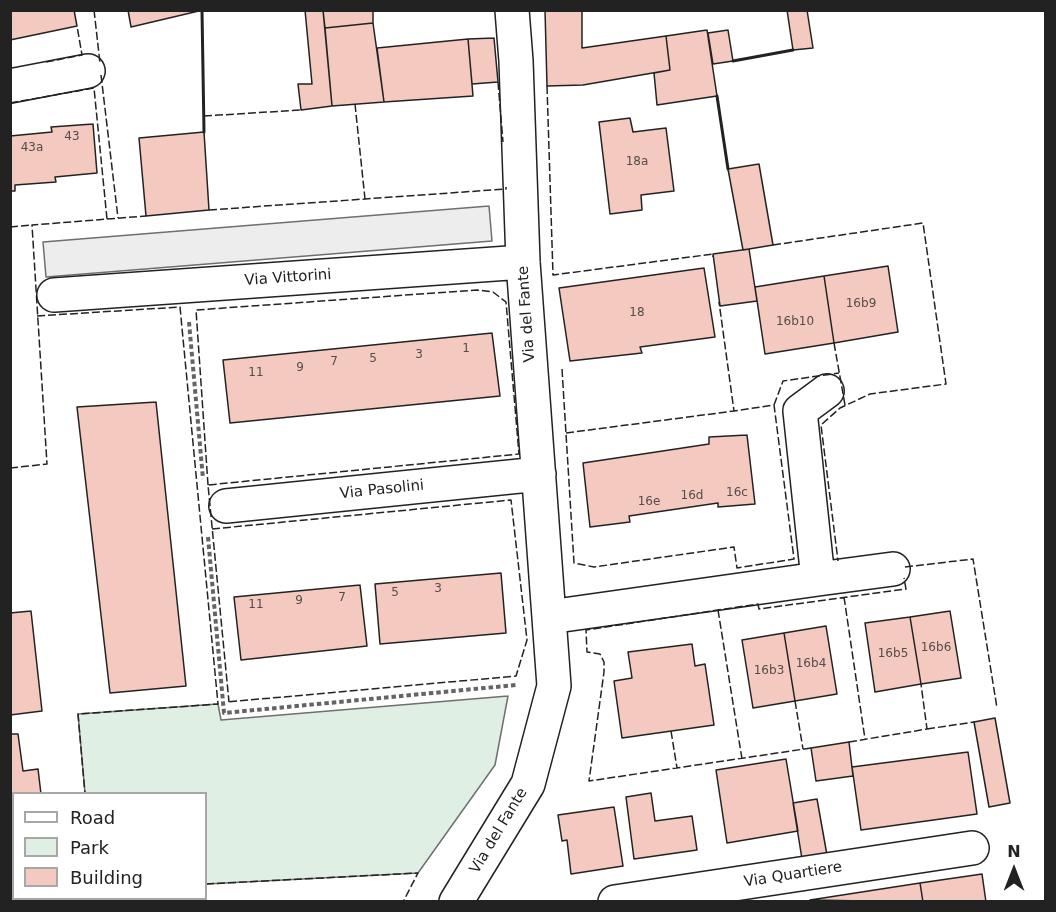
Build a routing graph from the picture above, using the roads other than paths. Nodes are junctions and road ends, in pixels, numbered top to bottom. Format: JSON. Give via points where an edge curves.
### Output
{"nodes":[{"id":1,"x":512,"y":10,"type":"edge"},
{"id":2,"x":88,"y":71,"type":"dead end"},
{"id":3,"x":10,"y":86,"type":"edge"},
{"id":4,"x":523,"y":262,"type":"junction"},
{"id":5,"x":54,"y":295,"type":"dead end"},
{"id":6,"x":827,"y":391,"type":"dead end"},
{"id":7,"x":539,"y":474,"type":"junction"},
{"id":8,"x":215,"y":497,"type":"road end"},
{"id":9,"x":893,"y":569,"type":"dead end"},
{"id":10,"x":818,"y":579,"type":"junction"},
{"id":11,"x":549,"y":617,"type":"junction"},
{"id":12,"x":972,"y":848,"type":"dead end"},
{"id":13,"x":456,"y":902,"type":"edge"},
{"id":14,"x":615,"y":902,"type":"edge"}],
"edges":[{"from":1,"to":4,"type":"street","name":"Via del Fante"},
{"from":2,"to":3,"type":"street"},
{"from":4,"to":5,"type":"street","name":"Via Vittorini"},
{"from":4,"to":7,"type":"street","name":"Via del Fante"},
{"from":6,"to":10,"type":"street","via":[[800,411]]},
{"from":7,"to":8,"type":"street","name":"Via Pasolini"},
{"from":7,"to":11,"type":"street","name":"Via del Fante"},
{"from":9,"to":10,"type":"street"},
{"from":10,"to":11,"type":"street"},
{"from":11,"to":13,"type":"street","name":"Via del Fante","via":[[554,681],[528,784]]},
{"from":12,"to":14,"type":"street","name":"Via Quartiere"}]}
